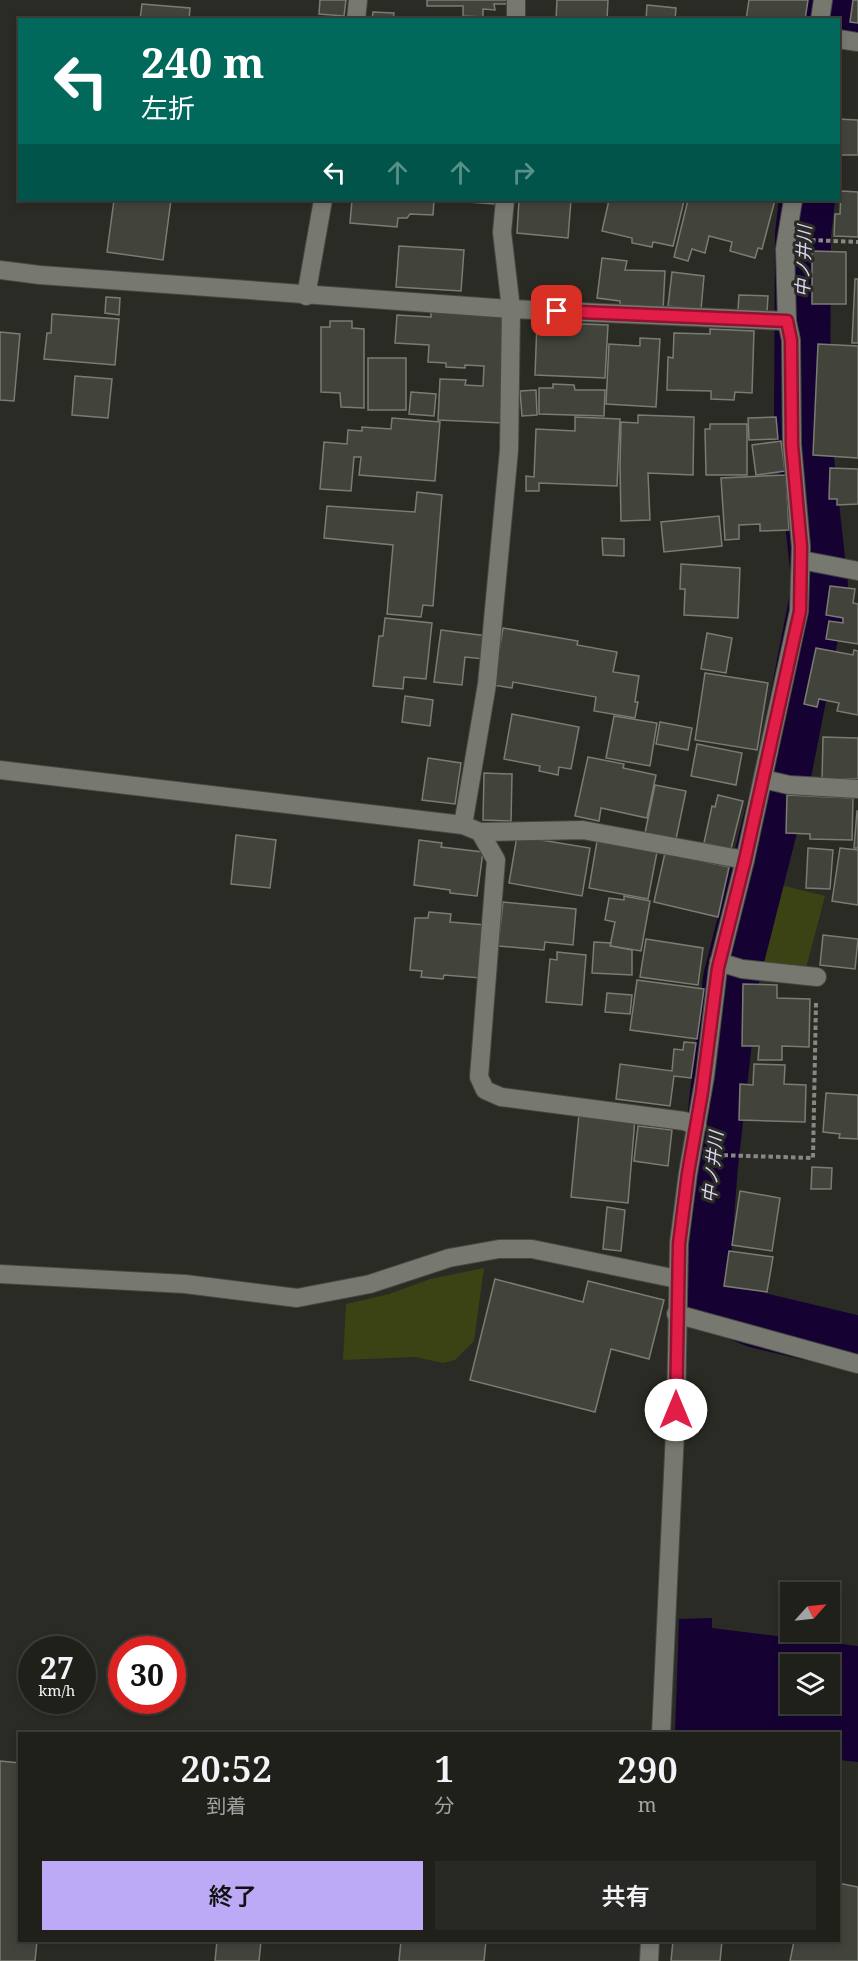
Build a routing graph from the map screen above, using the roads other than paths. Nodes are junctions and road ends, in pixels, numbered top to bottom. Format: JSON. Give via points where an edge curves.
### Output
{"nodes":[{"id":1,"x":358,"y":0,"type":"edge"},
{"id":2,"x":516,"y":0,"type":"edge"},
{"id":3,"x":823,"y":0,"type":"edge"},
{"id":4,"x":356,"y":18,"type":"edge"},
{"id":5,"x":516,"y":18,"type":"edge"},
{"id":6,"x":819,"y":18,"type":"edge"},
{"id":7,"x":840,"y":39,"type":"edge"},
{"id":8,"x":858,"y":42,"type":"edge"},
{"id":9,"x":323,"y":201,"type":"edge"},
{"id":10,"x":505,"y":201,"type":"edge"},
{"id":11,"x":793,"y":201,"type":"edge"},
{"id":12,"x":0,"y":270,"type":"edge"},
{"id":13,"x":306,"y":296,"type":"junction"},
{"id":14,"x":511,"y":309,"type":"junction"},
{"id":15,"x":787,"y":321,"type":"junction"},
{"id":16,"x":806,"y":561,"type":"junction"},
{"id":17,"x":858,"y":571,"type":"edge"},
{"id":18,"x":0,"y":770,"type":"edge"},
{"id":19,"x":775,"y":782,"type":"junction"},
{"id":20,"x":858,"y":789,"type":"edge"},
{"id":21,"x":472,"y":829,"type":"junction"},
{"id":22,"x":745,"y":860,"type":"junction"},
{"id":23,"x":729,"y":965,"type":"junction"},
{"id":24,"x":817,"y":977,"type":"road end"},
{"id":25,"x":697,"y":1126,"type":"junction"},
{"id":26,"x":0,"y":1274,"type":"edge"},
{"id":27,"x":677,"y":1280,"type":"junction"},
{"id":28,"x":676,"y":1314,"type":"junction"},
{"id":29,"x":858,"y":1364,"type":"edge"},
{"id":30,"x":661,"y":1732,"type":"edge"},
{"id":31,"x":650,"y":1942,"type":"edge"},
{"id":32,"x":649,"y":1961,"type":"edge"}],
"edges":[{"from":1,"to":4,"type":"street"},
{"from":2,"to":5,"type":"street"},
{"from":3,"to":6,"type":"street"},
{"from":7,"to":8,"type":"street"},
{"from":9,"to":13,"type":"street"},
{"from":10,"to":14,"type":"street","via":[[502,232]]},
{"from":11,"to":15,"type":"street","via":[[785,249]]},
{"from":12,"to":13,"type":"street"},
{"from":13,"to":14,"type":"street"},
{"from":14,"to":15,"type":"street"},
{"from":14,"to":21,"type":"street","via":[[509,450]]},
{"from":15,"to":16,"type":"street","via":[[791,340],[792,445]]},
{"from":16,"to":17,"type":"street"},
{"from":16,"to":19,"type":"street"},
{"from":18,"to":21,"type":"street"},
{"from":19,"to":20,"type":"street"},
{"from":19,"to":22,"type":"street"},
{"from":21,"to":22,"type":"street","via":[[583,830]]},
{"from":21,"to":25,"type":"street","via":[[496,860],[479,1077],[485,1089],[501,1096]]},
{"from":22,"to":23,"type":"street"},
{"from":23,"to":24,"type":"street"},
{"from":23,"to":25,"type":"street"},
{"from":25,"to":27,"type":"street"},
{"from":26,"to":27,"type":"street","via":[[185,1284],[297,1298],[370,1284],[449,1258],[499,1248],[532,1249]]},
{"from":27,"to":28,"type":"street"},
{"from":28,"to":29,"type":"street"},
{"from":28,"to":30,"type":"street","via":[[676,1410]]},
{"from":31,"to":32,"type":"street"}]}
